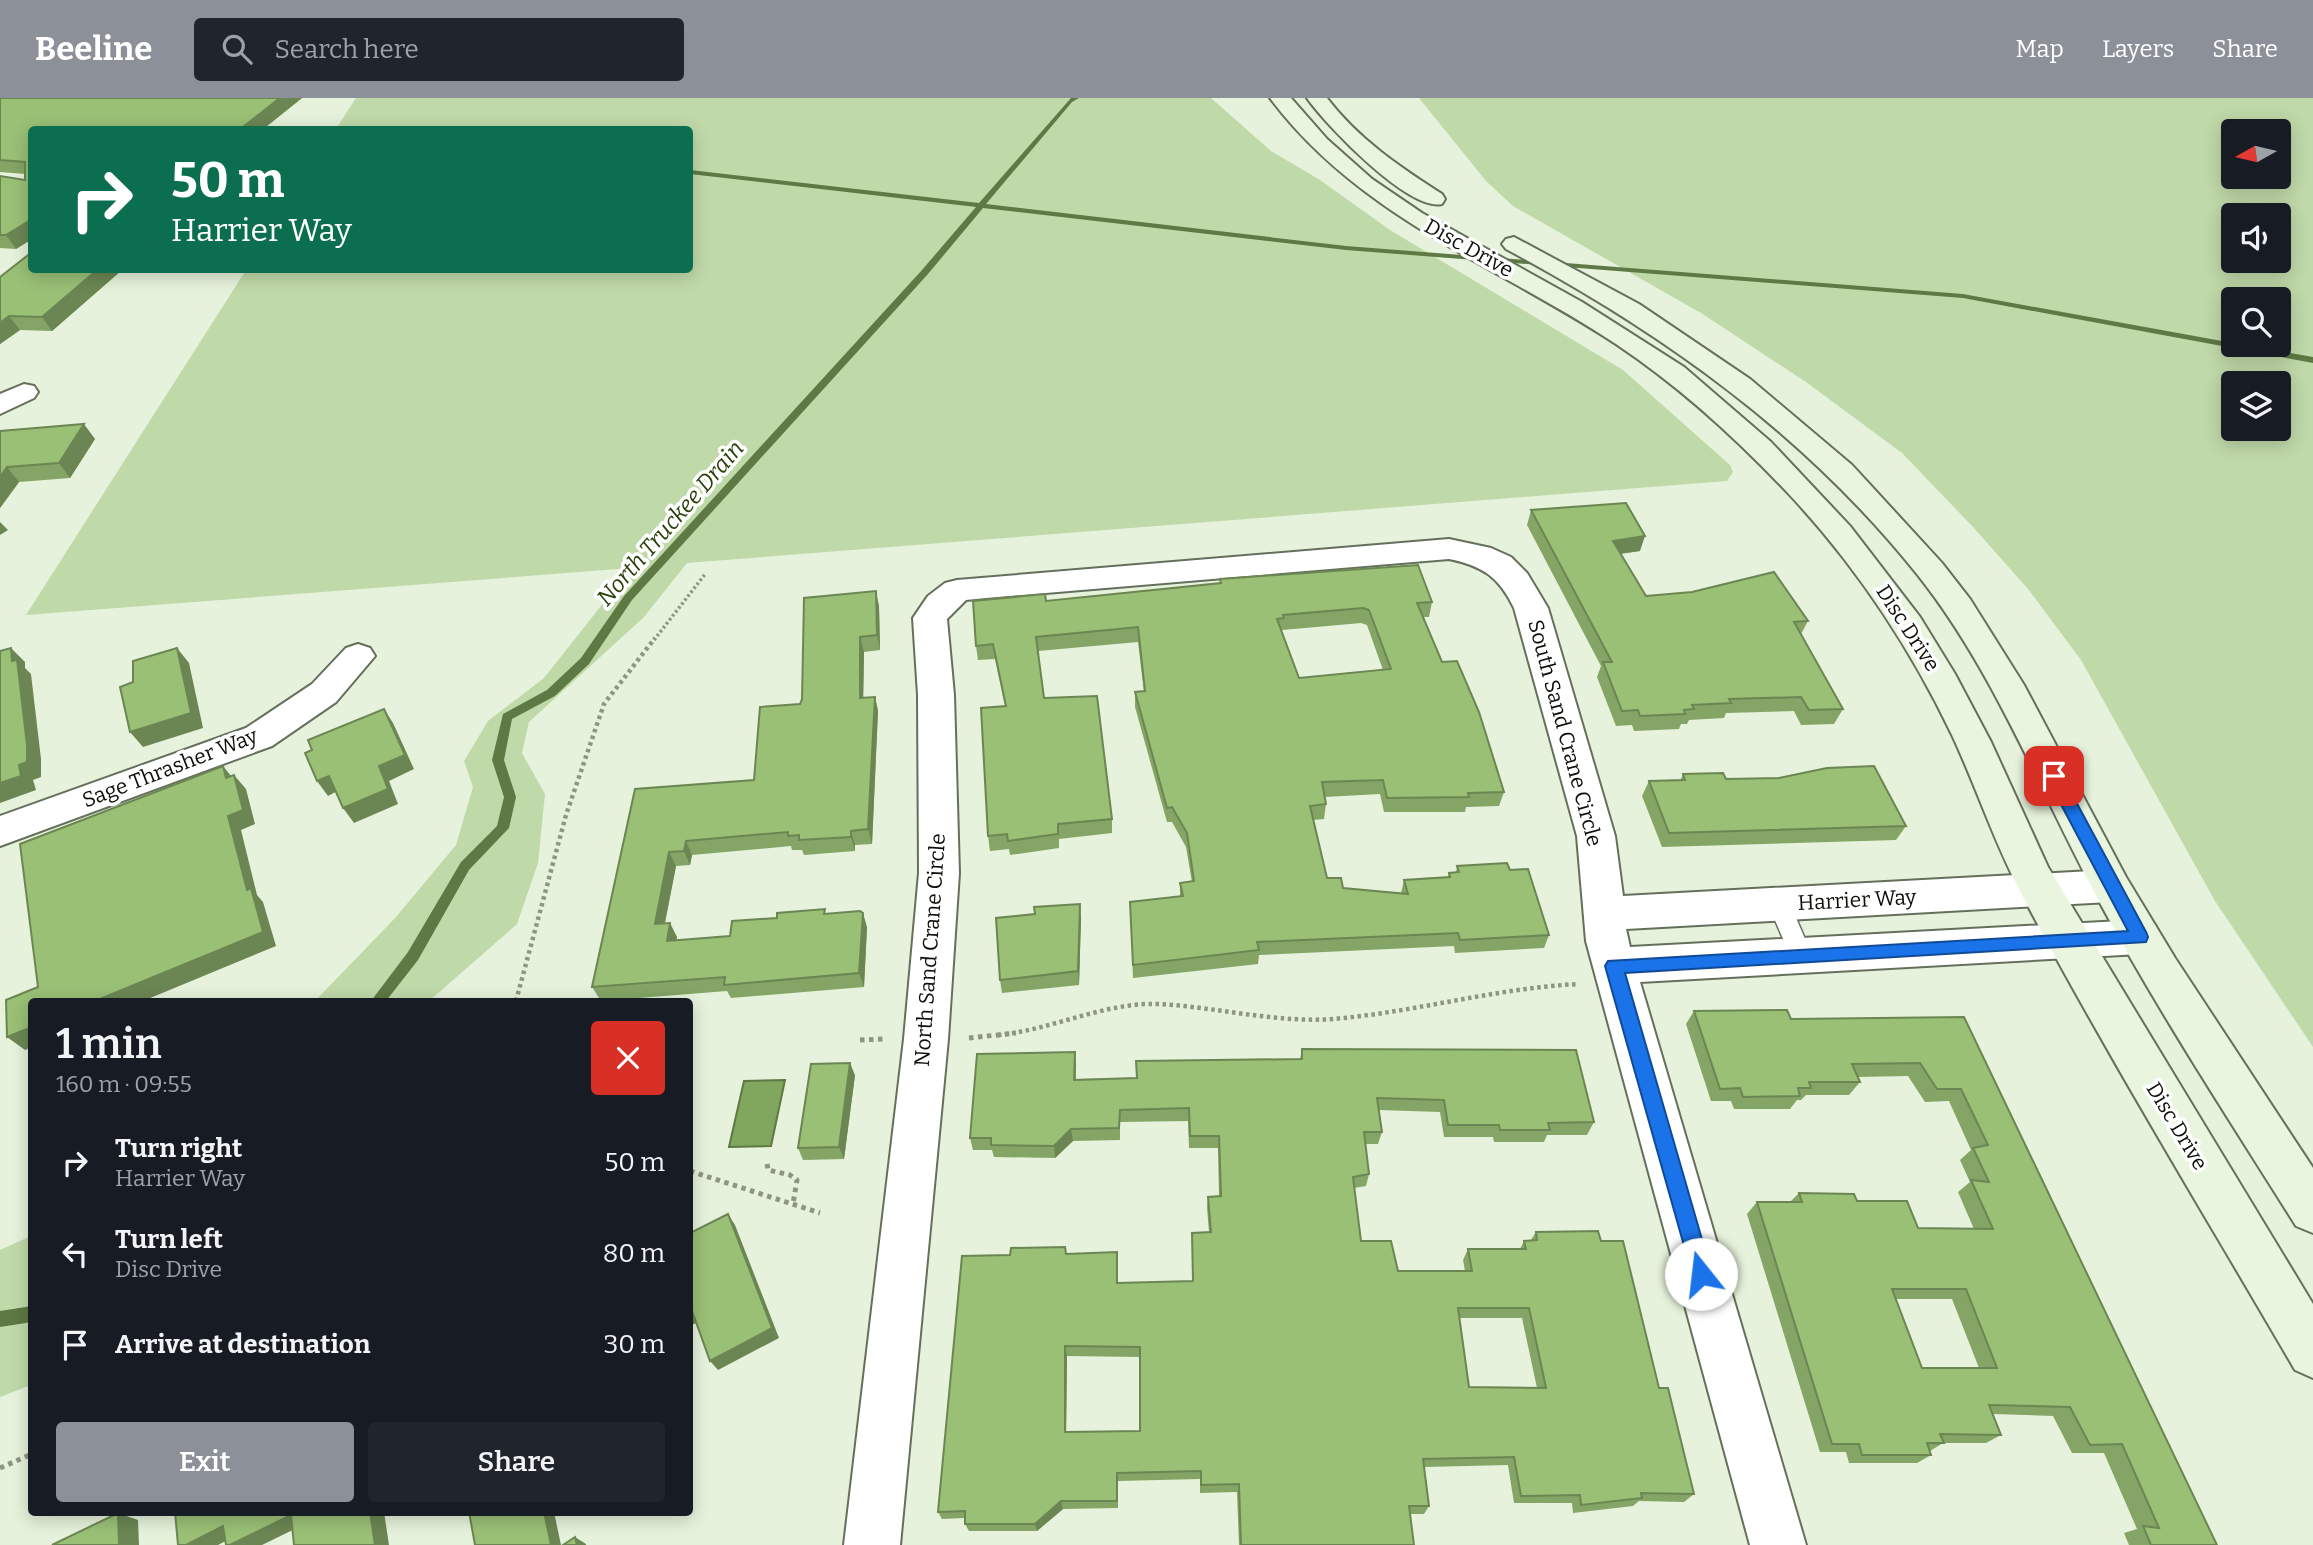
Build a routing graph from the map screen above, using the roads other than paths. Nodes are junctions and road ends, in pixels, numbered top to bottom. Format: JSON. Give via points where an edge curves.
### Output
{"nodes":[{"id":1,"x":1280,"y":98,"type":"edge"},
{"id":2,"x":1317,"y":98,"type":"edge"},
{"id":3,"x":1459,"y":214,"type":"dead end"},
{"id":4,"x":1495,"y":234,"type":"dead end"},
{"id":5,"x":1184,"y":570,"type":"joint"},
{"id":6,"x":358,"y":656,"type":"dead end"},
{"id":7,"x":0,"y":831,"type":"edge"},
{"id":8,"x":2110,"y":886,"type":"junction"},
{"id":9,"x":2040,"y":889,"type":"junction"},
{"id":10,"x":1779,"y":904,"type":"junction"},
{"id":11,"x":1604,"y":914,"type":"junction"},
{"id":12,"x":2140,"y":937,"type":"junction"},
{"id":13,"x":2069,"y":942,"type":"junction"},
{"id":14,"x":1801,"y":955,"type":"junction"},
{"id":15,"x":1616,"y":974,"type":"junction"},
{"id":16,"x":2313,"y":1210,"type":"edge"},
{"id":17,"x":2313,"y":1352,"type":"edge"},
{"id":18,"x":872,"y":1545,"type":"edge"},
{"id":19,"x":1779,"y":1545,"type":"edge"}],
"edges":[{"from":1,"to":9,"type":"main road","name":"Disc Drive","via":[[1320,145],[1372,189],[1632,341],[1733,421],[1785,471],[1844,537],[1930,659],[1966,726]]},
{"from":2,"to":3,"type":"main road","name":"Disc Drive","via":[[1368,151]]},
{"from":4,"to":8,"type":"main road","name":"Disc Drive","via":[[1565,270],[1702,356],[1761,399],[1884,515],[1932,571],[2010,688]]},
{"from":5,"to":11,"type":"street","name":"South Sand Crane Circle","via":[[1449,549],[1487,556],[1515,575],[1531,608],[1596,836]]},
{"from":5,"to":18,"type":"street","name":"North Sand Crane Circle","via":[[957,592],[930,618],[939,873],[926,1039]]},
{"from":6,"to":7,"type":"street","name":"Sage Thrasher Way","via":[[324,693],[259,737]]},
{"from":8,"to":9,"type":"street","name":"Harrier Way"},
{"from":8,"to":12,"type":"main road","name":"Disc Drive"},
{"from":9,"to":10,"type":"street","name":"Harrier Way"},
{"from":9,"to":13,"type":"main road","name":"Disc Drive"},
{"from":10,"to":11,"type":"street","name":"Harrier Way"},
{"from":10,"to":14,"type":"lane"},
{"from":11,"to":15,"type":"street","name":"South Sand Crane Circle"},
{"from":12,"to":13,"type":"street"},
{"from":12,"to":16,"type":"main road","name":"Disc Drive"},
{"from":13,"to":14,"type":"street"},
{"from":13,"to":17,"type":"main road","name":"Disc Drive"},
{"from":14,"to":15,"type":"street"},
{"from":15,"to":19,"type":"street","name":"South Sand Crane Circle"}]}
